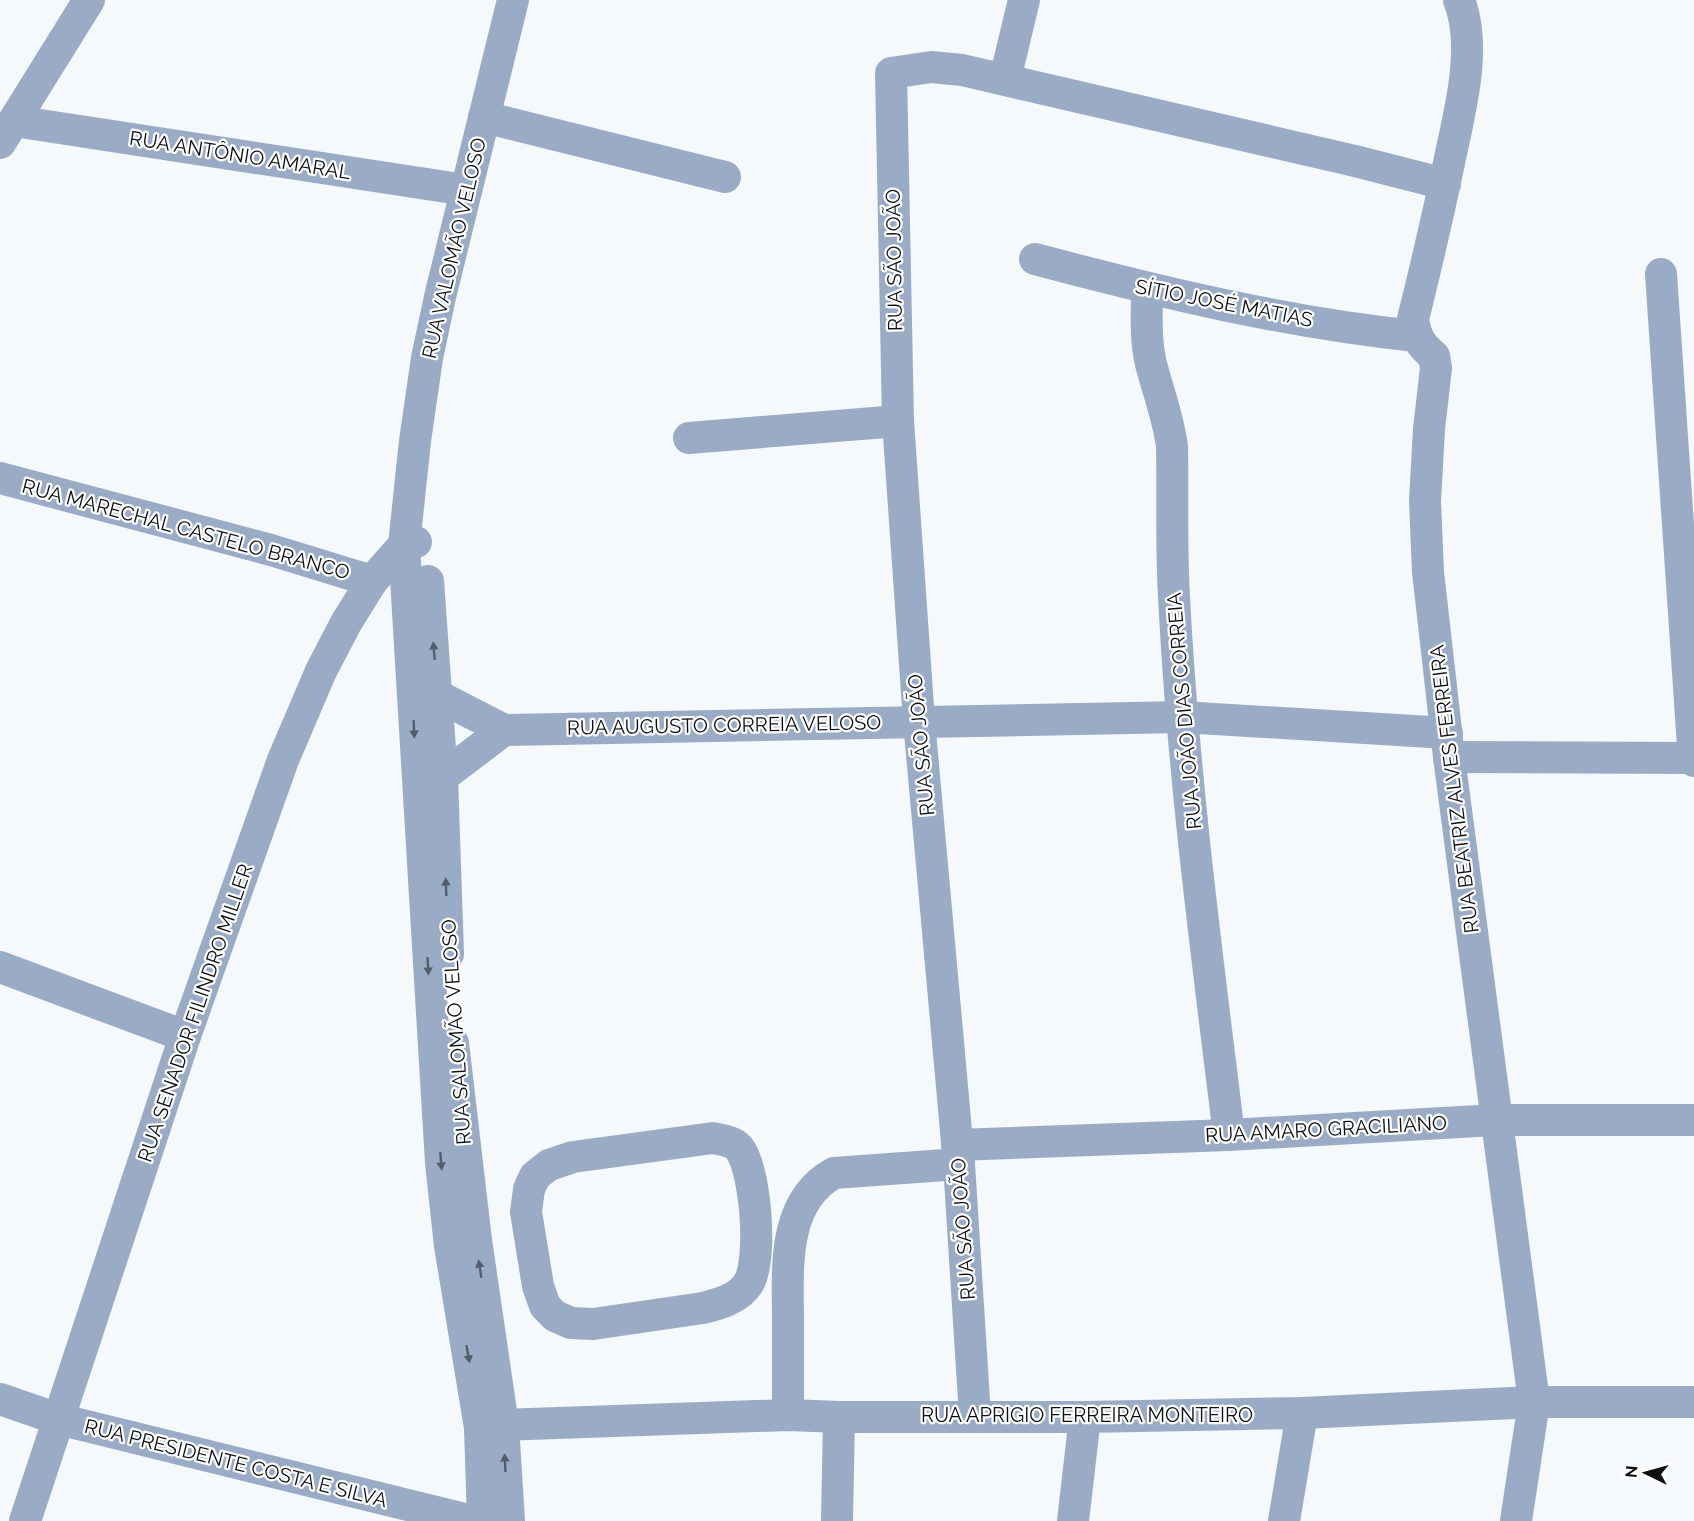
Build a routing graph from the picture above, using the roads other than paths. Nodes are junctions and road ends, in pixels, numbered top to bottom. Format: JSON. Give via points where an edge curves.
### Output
{"nodes":[{"id":1,"x":89,"y":0,"type":"edge"},
{"id":2,"x":513,"y":0,"type":"edge"},
{"id":3,"x":1024,"y":0,"type":"edge"},
{"id":4,"x":1459,"y":0,"type":"edge"},
{"id":5,"x":1005,"y":79,"type":"junction"},
{"id":6,"x":484,"y":117,"type":"junction"},
{"id":7,"x":7,"y":132,"type":"edge"},
{"id":8,"x":725,"y":177,"type":"dead end"},
{"id":9,"x":1445,"y":184,"type":"junction"},
{"id":10,"x":466,"y":190,"type":"junction"},
{"id":11,"x":1035,"y":259,"type":"dead end"},
{"id":12,"x":1661,"y":274,"type":"dead end"},
{"id":13,"x":1147,"y":288,"type":"junction"},
{"id":14,"x":1416,"y":336,"type":"junction"},
{"id":15,"x":898,"y":421,"type":"junction"},
{"id":16,"x":689,"y":438,"type":"dead end"},
{"id":17,"x":2,"y":484,"type":"edge"},
{"id":18,"x":414,"y":543,"type":"junction"},
{"id":19,"x":372,"y":580,"type":"junction"},
{"id":20,"x":438,"y":696,"type":"junction"},
{"id":21,"x":1182,"y":717,"type":"junction"},
{"id":22,"x":919,"y":721,"type":"junction"},
{"id":23,"x":504,"y":729,"type":"junction"},
{"id":24,"x":1448,"y":745,"type":"junction"},
{"id":25,"x":1694,"y":759,"type":"edge"},
{"id":26,"x":442,"y":777,"type":"junction"},
{"id":27,"x":0,"y":967,"type":"edge"},
{"id":28,"x":185,"y":1036,"type":"junction"},
{"id":29,"x":1496,"y":1120,"type":"junction"},
{"id":30,"x":1694,"y":1120,"type":"edge"},
{"id":31,"x":1229,"y":1135,"type":"junction"},
{"id":32,"x":958,"y":1155,"type":"junction"},
{"id":33,"x":756,"y":1231,"type":"junction"},
{"id":34,"x":792,"y":1233,"type":"junction"},
{"id":35,"x":0,"y":1399,"type":"edge"},
{"id":36,"x":1534,"y":1402,"type":"junction"},
{"id":37,"x":1694,"y":1402,"type":"edge"},
{"id":38,"x":1302,"y":1413,"type":"junction"},
{"id":39,"x":788,"y":1415,"type":"junction"},
{"id":40,"x":975,"y":1416,"type":"junction"},
{"id":41,"x":839,"y":1417,"type":"junction"},
{"id":42,"x":1085,"y":1417,"type":"junction"},
{"id":43,"x":58,"y":1419,"type":"junction"},
{"id":44,"x":492,"y":1426,"type":"junction"},
{"id":45,"x":25,"y":1521,"type":"edge"},
{"id":46,"x":473,"y":1521,"type":"edge"},
{"id":47,"x":483,"y":1521,"type":"edge"},
{"id":48,"x":509,"y":1521,"type":"edge"},
{"id":49,"x":837,"y":1521,"type":"edge"},
{"id":50,"x":1073,"y":1521,"type":"edge"},
{"id":51,"x":1284,"y":1521,"type":"edge"},
{"id":52,"x":1516,"y":1521,"type":"edge"}],
"edges":[{"from":1,"to":7,"type":"street"},
{"from":2,"to":6,"type":"street","name":"RUA VALOMÃO VELOSO"},
{"from":3,"to":5,"type":"street"},
{"from":4,"to":9,"type":"street","via":[[1466,32],[1463,97]]},
{"from":5,"to":9,"type":"street"},
{"from":5,"to":15,"type":"street","name":"RUA SÃO JOÃO","via":[[931,67],[891,73]]},
{"from":6,"to":8,"type":"street"},
{"from":6,"to":10,"type":"street","name":"RUA VALOMÃO VELOSO"},
{"from":7,"to":10,"type":"street","name":"RUA ANTÔNIO AMARAL"},
{"from":9,"to":14,"type":"street","via":[[1413,319]]},
{"from":10,"to":18,"type":"street","name":"RUA VALOMÃO VELOSO","via":[[427,358],[410,499]]},
{"from":11,"to":13,"type":"street","name":"SÍTIO JOSÉ MATIAS"},
{"from":12,"to":25,"type":"street"},
{"from":13,"to":14,"type":"street","name":"SÍTIO JOSÉ MATIAS","via":[[1361,330]]},
{"from":13,"to":21,"type":"street","name":"RUA JOÃO DIAS CORREIA","via":[[1151,362],[1172,446],[1174,594]]},
{"from":14,"to":24,"type":"street","name":"RUA BEATRIZ ALVES FERREIRA","via":[[1434,356],[1436,368],[1425,501],[1428,572]]},
{"from":15,"to":16,"type":"street"},
{"from":15,"to":22,"type":"street","name":"RUA SÃO JOÃO"},
{"from":17,"to":19,"type":"street","name":"RUA MARECHAL CASTELO BRANCO","via":[[271,549]]},
{"from":18,"to":19,"type":"street","name":"RUA SENADOR FILINDRO MILLER"},
{"from":20,"to":18,"type":"street","name":"RUA SALOMÃO VELOSO","one_way":true},
{"from":18,"to":44,"type":"street","name":"RUA SALOMÃO VELOSO","one_way":true,"via":[[441,1163],[450,1246]]},
{"from":19,"to":28,"type":"street","name":"RUA SENADOR FILINDRO MILLER","via":[[321,671],[283,760]]},
{"from":20,"to":23,"type":"street","name":"RUA AUGUSTO CORREIA VELOSO"},
{"from":20,"to":26,"type":"street","name":"RUA SALOMÃO VELOSO"},
{"from":21,"to":22,"type":"street","name":"RUA AUGUSTO CORREIA VELOSO"},
{"from":21,"to":24,"type":"street","name":"RUA AUGUSTO CORREIA VELOSO"},
{"from":21,"to":31,"type":"street","name":"RUA JOÃO DIAS CORREIA"},
{"from":22,"to":23,"type":"street","name":"RUA AUGUSTO CORREIA VELOSO"},
{"from":22,"to":32,"type":"street","name":"RUA SÃO JOÃO"},
{"from":23,"to":26,"type":"street"},
{"from":24,"to":25,"type":"street","name":"RUA AUGUSTO CORREIA VELOSO"},
{"from":24,"to":29,"type":"street","name":"RUA BEATRIZ ALVES FERREIRA"},
{"from":44,"to":26,"type":"street","name":"RUA SALOMÃO VELOSO","one_way":true,"via":[[450,1011]]},
{"from":27,"to":28,"type":"street"},
{"from":28,"to":43,"type":"street","name":"RUA SENADOR FILINDRO MILLER"},
{"from":29,"to":30,"type":"street","name":"RUA AMARO GRACILIANO"},
{"from":29,"to":31,"type":"street","name":"RUA AMARO GRACILIANO"},
{"from":29,"to":36,"type":"street","name":"RUA BEATRIZ ALVES FERREIRA"},
{"from":31,"to":32,"type":"street","name":"RUA AMARO GRACILIANO"},
{"from":32,"to":34,"type":"street","name":"RUA AMARO GRACILIANO","via":[[834,1173],[821,1180],[809,1194]]},
{"from":32,"to":40,"type":"street","name":"RUA SÃO JOÃO"},
{"from":33,"to":33,"type":"street","via":[[748,1284],[721,1304],[593,1324],[572,1323],[544,1306],[526,1212],[529,1189],[535,1176],[549,1165],[573,1157],[713,1138],[725,1140],[738,1146],[749,1171]]},
{"from":33,"to":34,"type":"street"},
{"from":34,"to":39,"type":"street","via":[[788,1260]]},
{"from":35,"to":43,"type":"street","name":"RUA PRESIDENTE COSTA E SILVA"},
{"from":36,"to":37,"type":"street","name":"RUA APRIGIO FERREIRA MONTEIRO"},
{"from":36,"to":38,"type":"street","name":"RUA APRIGIO FERREIRA MONTEIRO"},
{"from":36,"to":52,"type":"street","name":"RUA BEATRIZ ALVES FERREIRA"},
{"from":38,"to":42,"type":"street","name":"RUA APRIGIO FERREIRA MONTEIRO"},
{"from":38,"to":51,"type":"street"},
{"from":39,"to":41,"type":"street","name":"RUA APRIGIO FERREIRA MONTEIRO"},
{"from":39,"to":44,"type":"street","name":"RUA APRIGIO FERREIRA MONTEIRO"},
{"from":40,"to":41,"type":"street","name":"RUA APRIGIO FERREIRA MONTEIRO"},
{"from":40,"to":42,"type":"street","name":"RUA APRIGIO FERREIRA MONTEIRO"},
{"from":41,"to":49,"type":"street"},
{"from":42,"to":50,"type":"street"},
{"from":43,"to":45,"type":"street","name":"RUA SENADOR FILINDRO MILLER"},
{"from":43,"to":46,"type":"street","name":"RUA PRESIDENTE COSTA E SILVA"},
{"from":44,"to":47,"type":"street","name":"RUA SALOMÃO VELOSO"},
{"from":48,"to":44,"type":"street","name":"RUA SALOMÃO VELOSO","one_way":true}]}
